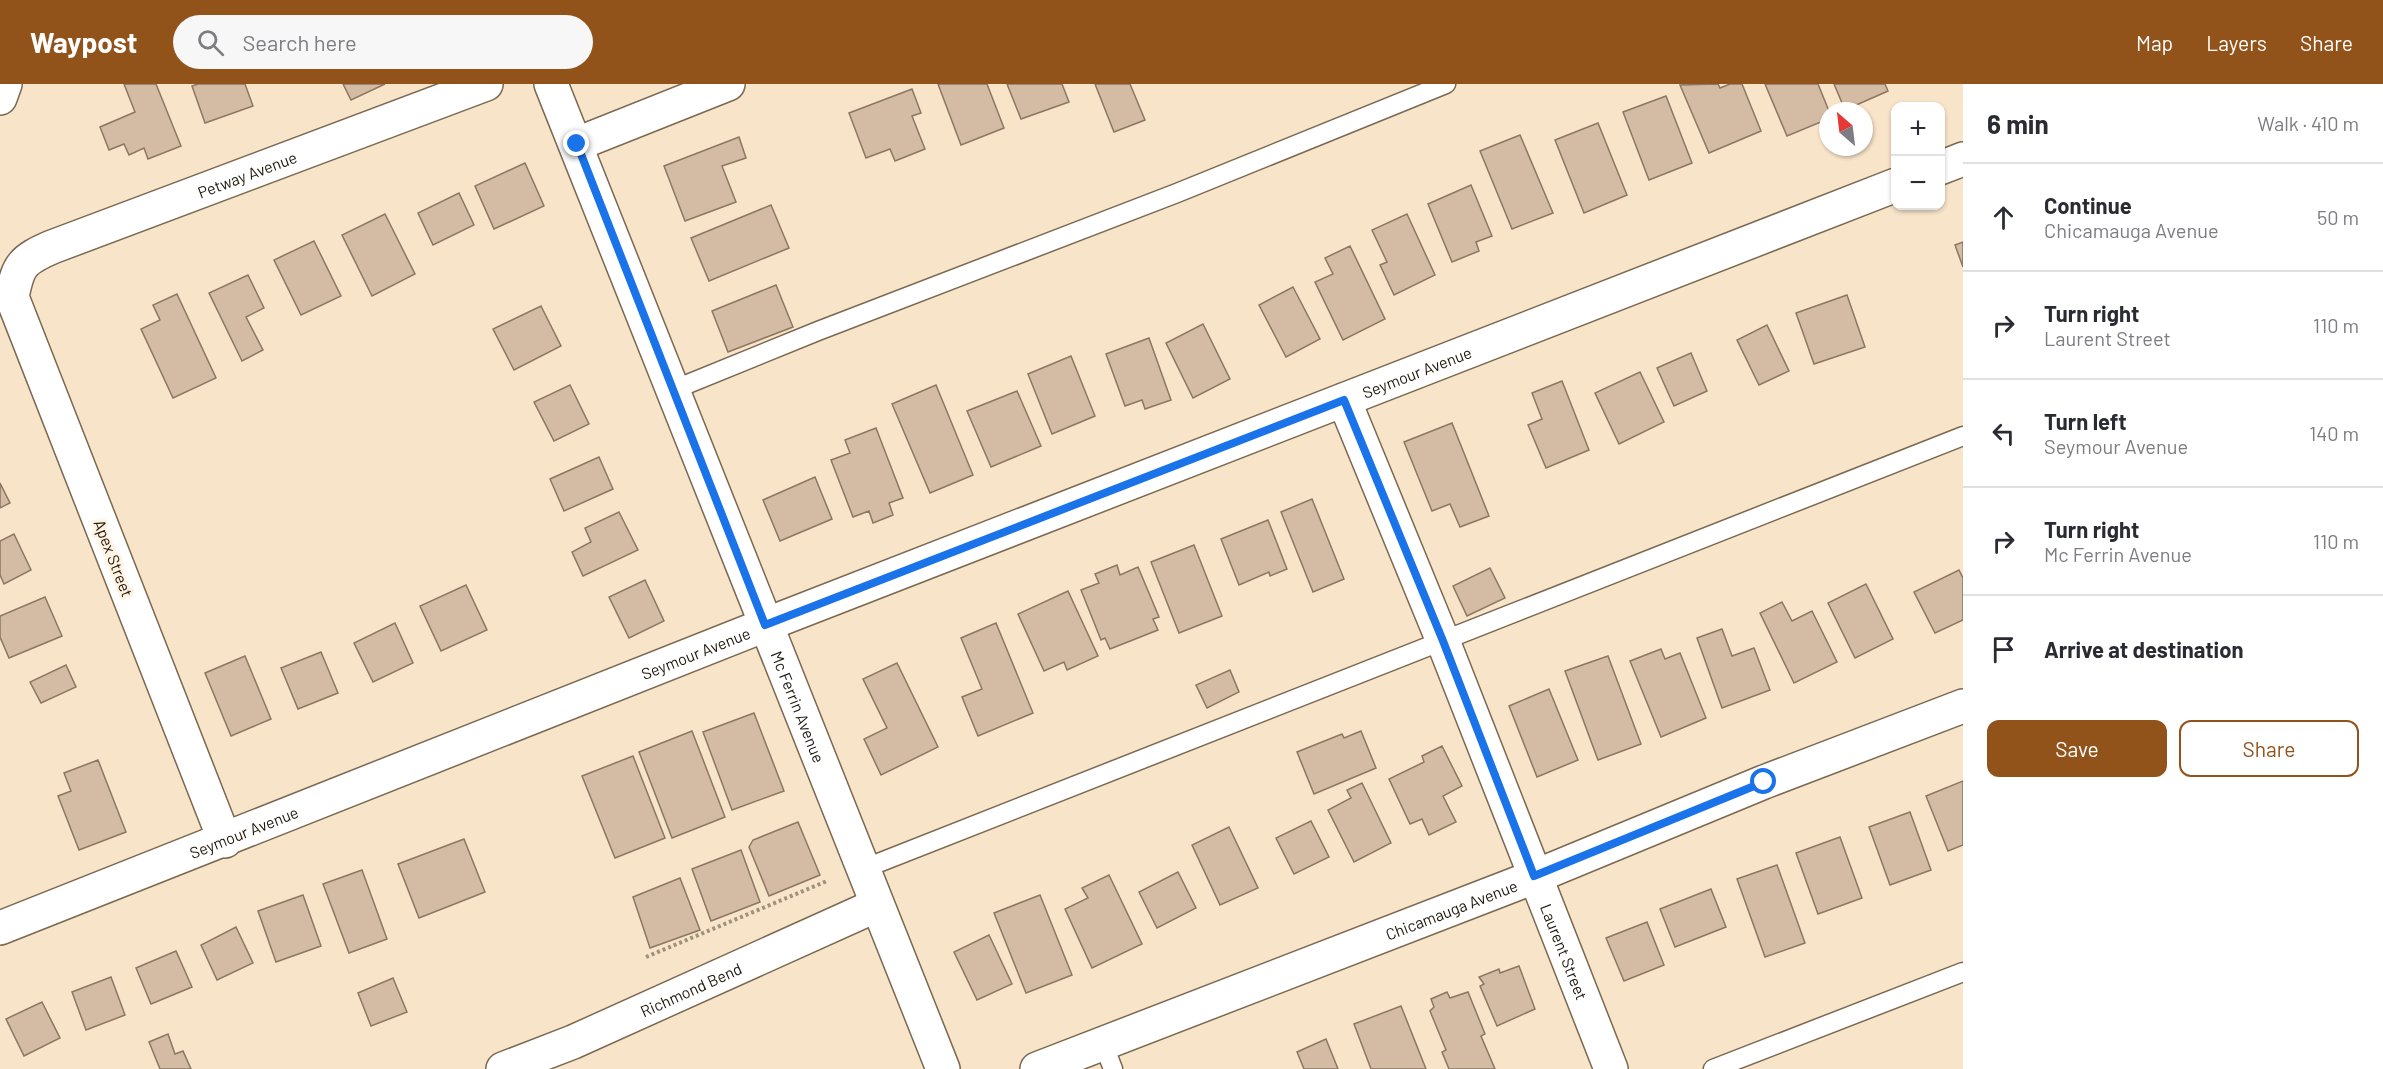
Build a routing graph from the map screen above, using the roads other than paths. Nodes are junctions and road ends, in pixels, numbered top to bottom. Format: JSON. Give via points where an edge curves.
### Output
{"nodes":[{"id":1,"x":5,"y":84,"type":"edge"},
{"id":2,"x":486,"y":84,"type":"edge"},
{"id":3,"x":551,"y":84,"type":"edge"},
{"id":4,"x":728,"y":84,"type":"edge"},
{"id":5,"x":1446,"y":84,"type":"edge"},
{"id":6,"x":0,"y":98,"type":"edge"},
{"id":7,"x":577,"y":144,"type":"junction"},
{"id":8,"x":1963,"y":159,"type":"edge"},
{"id":9,"x":1945,"y":166,"type":"edge"},
{"id":10,"x":1891,"y":187,"type":"edge"},
{"id":11,"x":16,"y":274,"type":"joint"},
{"id":12,"x":673,"y":390,"type":"junction"},
{"id":13,"x":1344,"y":400,"type":"junction"},
{"id":14,"x":1963,"y":436,"type":"edge"},
{"id":15,"x":765,"y":625,"type":"junction"},
{"id":16,"x":1443,"y":641,"type":"junction"},
{"id":17,"x":1963,"y":706,"type":"edge"},
{"id":18,"x":225,"y":841,"type":"junction"},
{"id":19,"x":862,"y":869,"type":"junction"},
{"id":20,"x":1534,"y":876,"type":"junction"},
{"id":21,"x":877,"y":905,"type":"junction"},
{"id":22,"x":0,"y":928,"type":"edge"},
{"id":23,"x":1963,"y":972,"type":"edge"},
{"id":24,"x":1108,"y":1056,"type":"edge"},
{"id":25,"x":503,"y":1069,"type":"edge"},
{"id":26,"x":943,"y":1069,"type":"edge"},
{"id":27,"x":1037,"y":1069,"type":"edge"},
{"id":28,"x":1611,"y":1069,"type":"edge"},
{"id":29,"x":1713,"y":1069,"type":"edge"}],
"edges":[{"from":1,"to":6,"type":"main road"},
{"from":2,"to":11,"type":"main road","name":"Petway Avenue","via":[[52,247],[29,257]]},
{"from":3,"to":7,"type":"main road","name":"Mc Ferrin Avenue"},
{"from":4,"to":7,"type":"main road"},
{"from":5,"to":12,"type":"lane","via":[[1178,194]]},
{"from":7,"to":12,"type":"main road","name":"Mc Ferrin Avenue"},
{"from":8,"to":9,"type":"main road"},
{"from":10,"to":13,"type":"main road","name":"Seymour Avenue"},
{"from":11,"to":18,"type":"main road","name":"Apex Street","via":[[12,297]]},
{"from":12,"to":15,"type":"main road","name":"Mc Ferrin Avenue"},
{"from":13,"to":15,"type":"main road","name":"Seymour Avenue"},
{"from":13,"to":16,"type":"main road","name":"Laurent Street"},
{"from":14,"to":16,"type":"lane"},
{"from":15,"to":18,"type":"main road","name":"Seymour Avenue"},
{"from":15,"to":19,"type":"main road","name":"Mc Ferrin Avenue"},
{"from":16,"to":19,"type":"lane"},
{"from":16,"to":20,"type":"main road","name":"Laurent Street"},
{"from":17,"to":20,"type":"main road","name":"Chicamauga Avenue"},
{"from":18,"to":22,"type":"main road","name":"Seymour Avenue"},
{"from":19,"to":21,"type":"main road","name":"Mc Ferrin Avenue"},
{"from":20,"to":24,"type":"main road","name":"Chicamauga Avenue"},
{"from":20,"to":28,"type":"main road","name":"Laurent Street"},
{"from":21,"to":25,"type":"main road","name":"Richmond Bend","via":[[573,1042]]},
{"from":21,"to":26,"type":"main road","name":"Mc Ferrin Avenue"},
{"from":23,"to":29,"type":"lane"},
{"from":24,"to":27,"type":"main road","name":"Chicamauga Avenue"}]}
